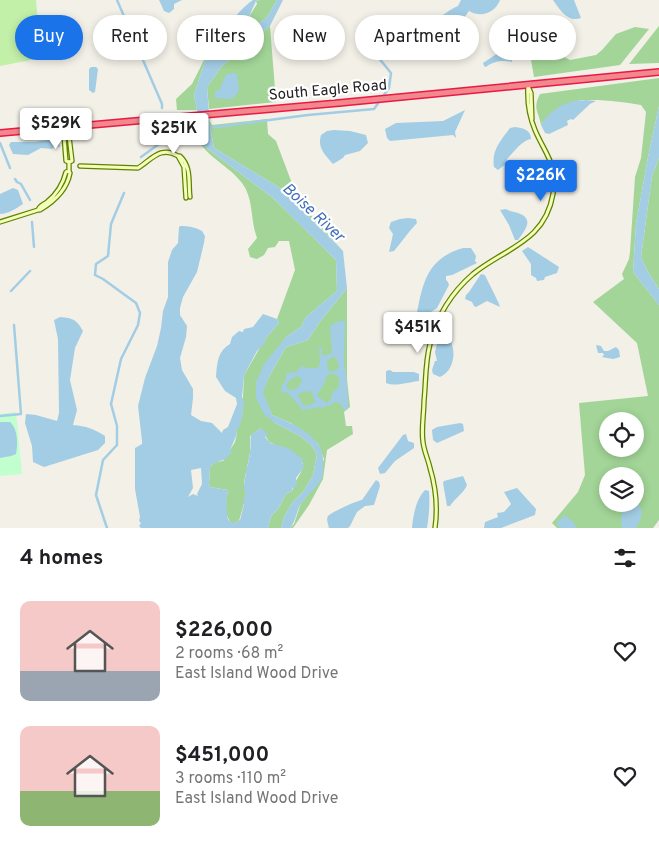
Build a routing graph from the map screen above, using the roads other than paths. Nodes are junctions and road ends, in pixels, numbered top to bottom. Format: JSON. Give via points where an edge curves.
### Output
{"nodes":[{"id":1,"x":659,"y":72,"type":"edge"},
{"id":2,"x":528,"y":85,"type":"junction"},
{"id":3,"x":170,"y":118,"type":"junction"},
{"id":4,"x":66,"y":127,"type":"junction"},
{"id":5,"x":0,"y":133,"type":"edge"},
{"id":6,"x":171,"y":153,"type":"junction"},
{"id":7,"x":80,"y":166,"type":"dead end"},
{"id":8,"x":188,"y":198,"type":"dead end"},
{"id":9,"x":0,"y":222,"type":"edge"},
{"id":10,"x":434,"y":528,"type":"edge"}],
"edges":[{"from":1,"to":2,"type":"highway","name":"South Eagle Road"},
{"from":2,"to":3,"type":"highway","name":"South Eagle Road"},
{"from":2,"to":10,"type":"street","via":[[534,129],[549,156],[554,187],[548,212],[540,226],[528,239],[481,268],[460,287],[432,335],[428,349],[422,430],[436,495]]},
{"from":3,"to":4,"type":"highway","name":"South Eagle Road"},
{"from":3,"to":6,"type":"street"},
{"from":4,"to":5,"type":"highway","name":"South Eagle Road"},
{"from":4,"to":9,"type":"street","via":[[72,161],[69,162],[69,179],[61,193],[40,210]]},
{"from":6,"to":7,"type":"street","via":[[159,153],[138,168]]},
{"from":6,"to":8,"type":"street","via":[[184,160]]}]}
